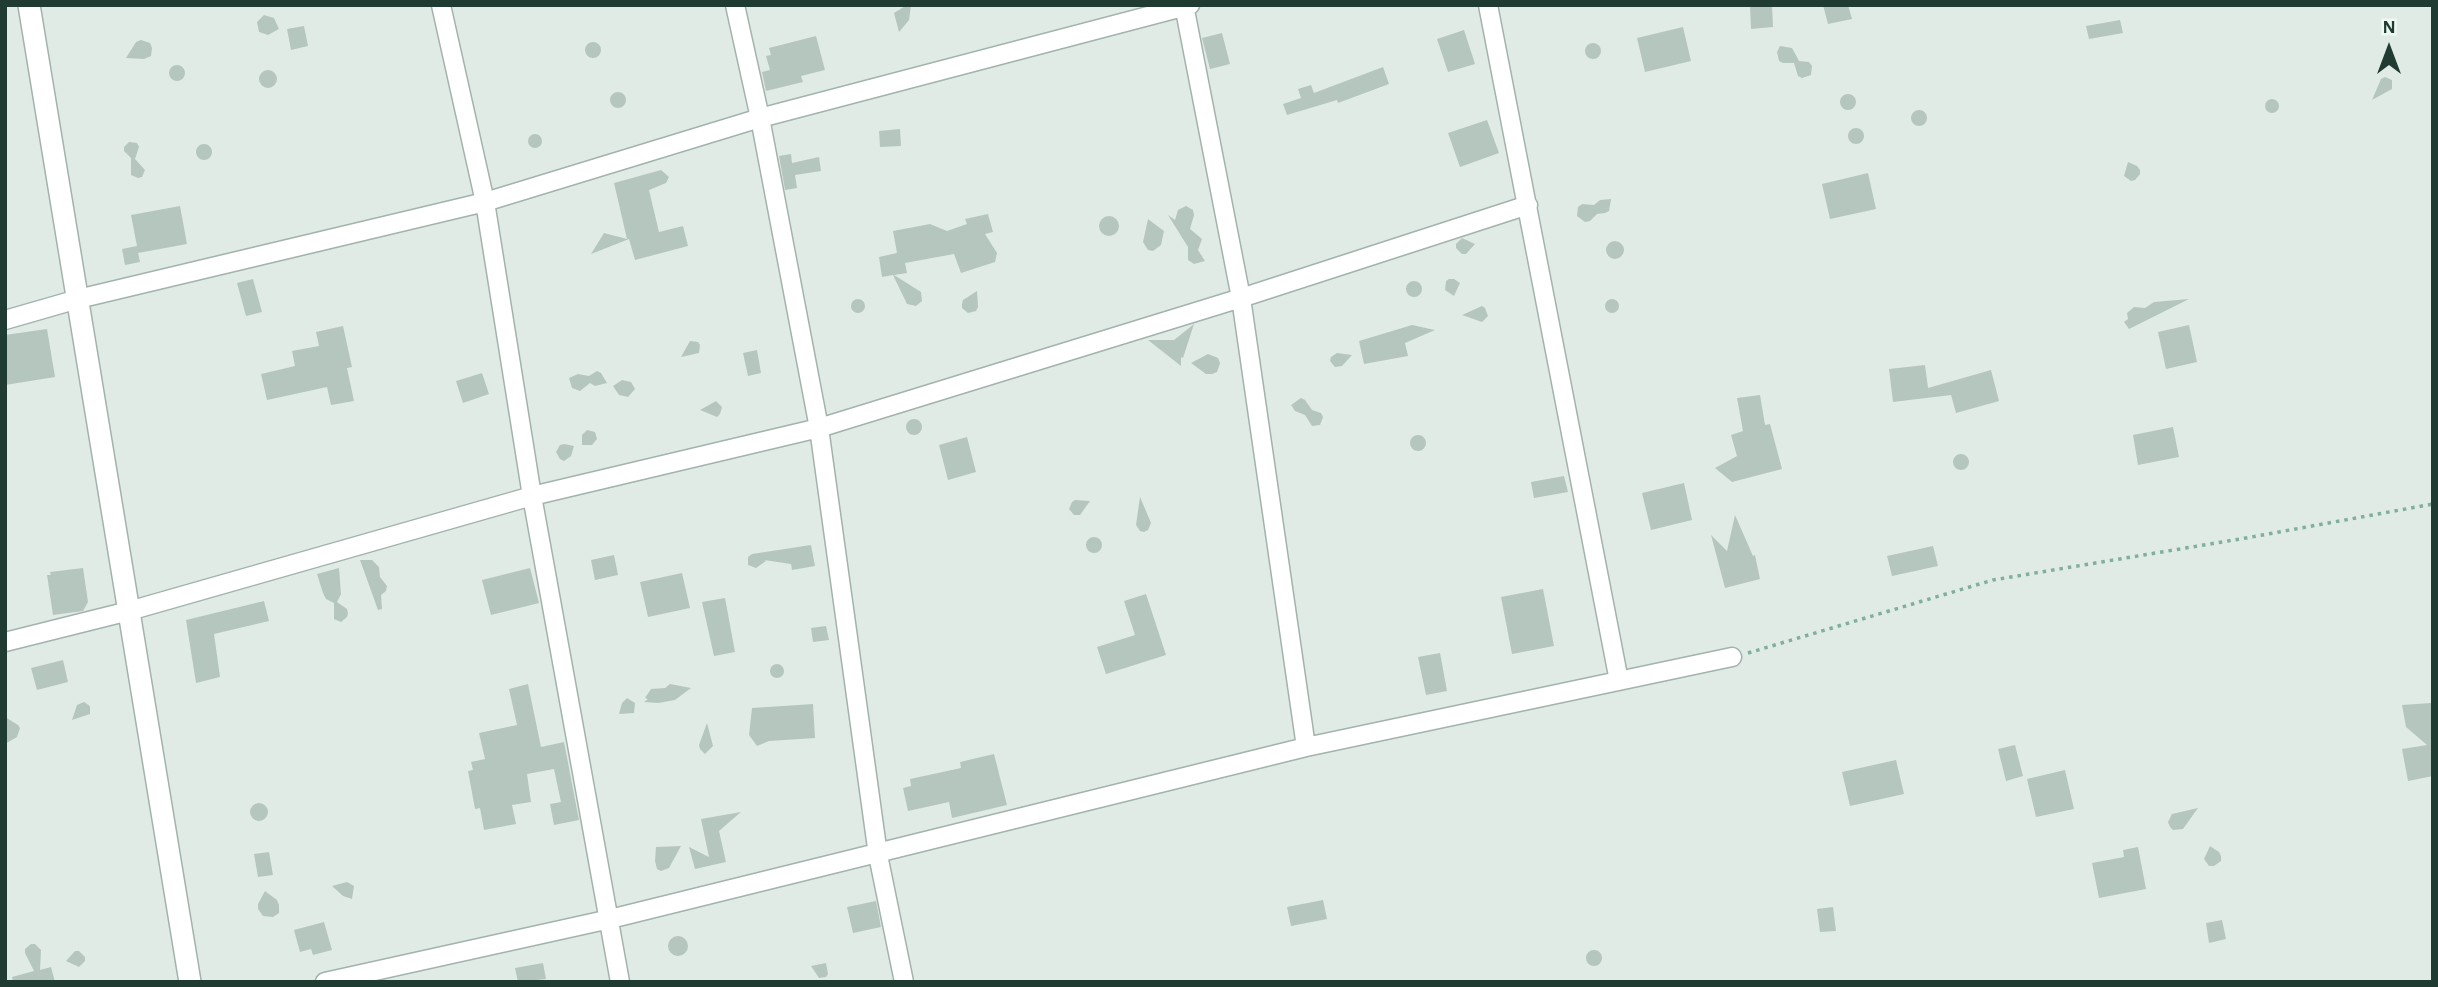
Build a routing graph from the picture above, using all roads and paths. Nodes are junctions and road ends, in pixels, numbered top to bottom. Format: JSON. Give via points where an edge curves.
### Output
{"nodes":[{"id":1,"x":29,"y":5,"type":"edge"},
{"id":2,"x":441,"y":5,"type":"edge"},
{"id":3,"x":735,"y":5,"type":"edge"},
{"id":4,"x":1488,"y":5,"type":"edge"},
{"id":5,"x":1186,"y":6,"type":"edge"},
{"id":6,"x":760,"y":118,"type":"junction"},
{"id":7,"x":485,"y":202,"type":"junction"},
{"id":8,"x":1528,"y":205,"type":"junction"},
{"id":9,"x":1241,"y":298,"type":"junction"},
{"id":10,"x":78,"y":299,"type":"junction"},
{"id":11,"x":5,"y":320,"type":"edge"},
{"id":12,"x":819,"y":428,"type":"junction"},
{"id":13,"x":532,"y":496,"type":"junction"},
{"id":14,"x":2433,"y":504,"type":"edge"},
{"id":15,"x":129,"y":611,"type":"junction"},
{"id":16,"x":5,"y":642,"type":"edge"},
{"id":17,"x":1732,"y":657,"type":"joint"},
{"id":18,"x":1619,"y":681,"type":"junction"},
{"id":19,"x":1306,"y":747,"type":"junction"},
{"id":20,"x":878,"y":855,"type":"junction"},
{"id":21,"x":610,"y":919,"type":"junction"},
{"id":22,"x":190,"y":982,"type":"edge"},
{"id":23,"x":325,"y":982,"type":"edge"},
{"id":24,"x":620,"y":982,"type":"edge"},
{"id":25,"x":904,"y":982,"type":"edge"}],
"edges":[{"from":1,"to":10,"type":"street"},
{"from":2,"to":7,"type":"street"},
{"from":3,"to":6,"type":"street"},
{"from":4,"to":8,"type":"street"},
{"from":5,"to":6,"type":"street"},
{"from":5,"to":9,"type":"street"},
{"from":6,"to":7,"type":"street"},
{"from":6,"to":12,"type":"street"},
{"from":7,"to":10,"type":"street"},
{"from":7,"to":13,"type":"street"},
{"from":8,"to":9,"type":"street"},
{"from":8,"to":18,"type":"street"},
{"from":9,"to":12,"type":"street"},
{"from":9,"to":19,"type":"street"},
{"from":10,"to":11,"type":"street"},
{"from":10,"to":15,"type":"street"},
{"from":12,"to":13,"type":"street"},
{"from":12,"to":20,"type":"street"},
{"from":13,"to":15,"type":"street"},
{"from":13,"to":21,"type":"street"},
{"from":14,"to":17,"type":"path","via":[[1993,580]]},
{"from":15,"to":16,"type":"street"},
{"from":15,"to":22,"type":"street"},
{"from":17,"to":18,"type":"street"},
{"from":18,"to":19,"type":"street"},
{"from":19,"to":20,"type":"street"},
{"from":20,"to":21,"type":"street"},
{"from":20,"to":25,"type":"street"},
{"from":21,"to":23,"type":"street"},
{"from":21,"to":24,"type":"street"}]}
